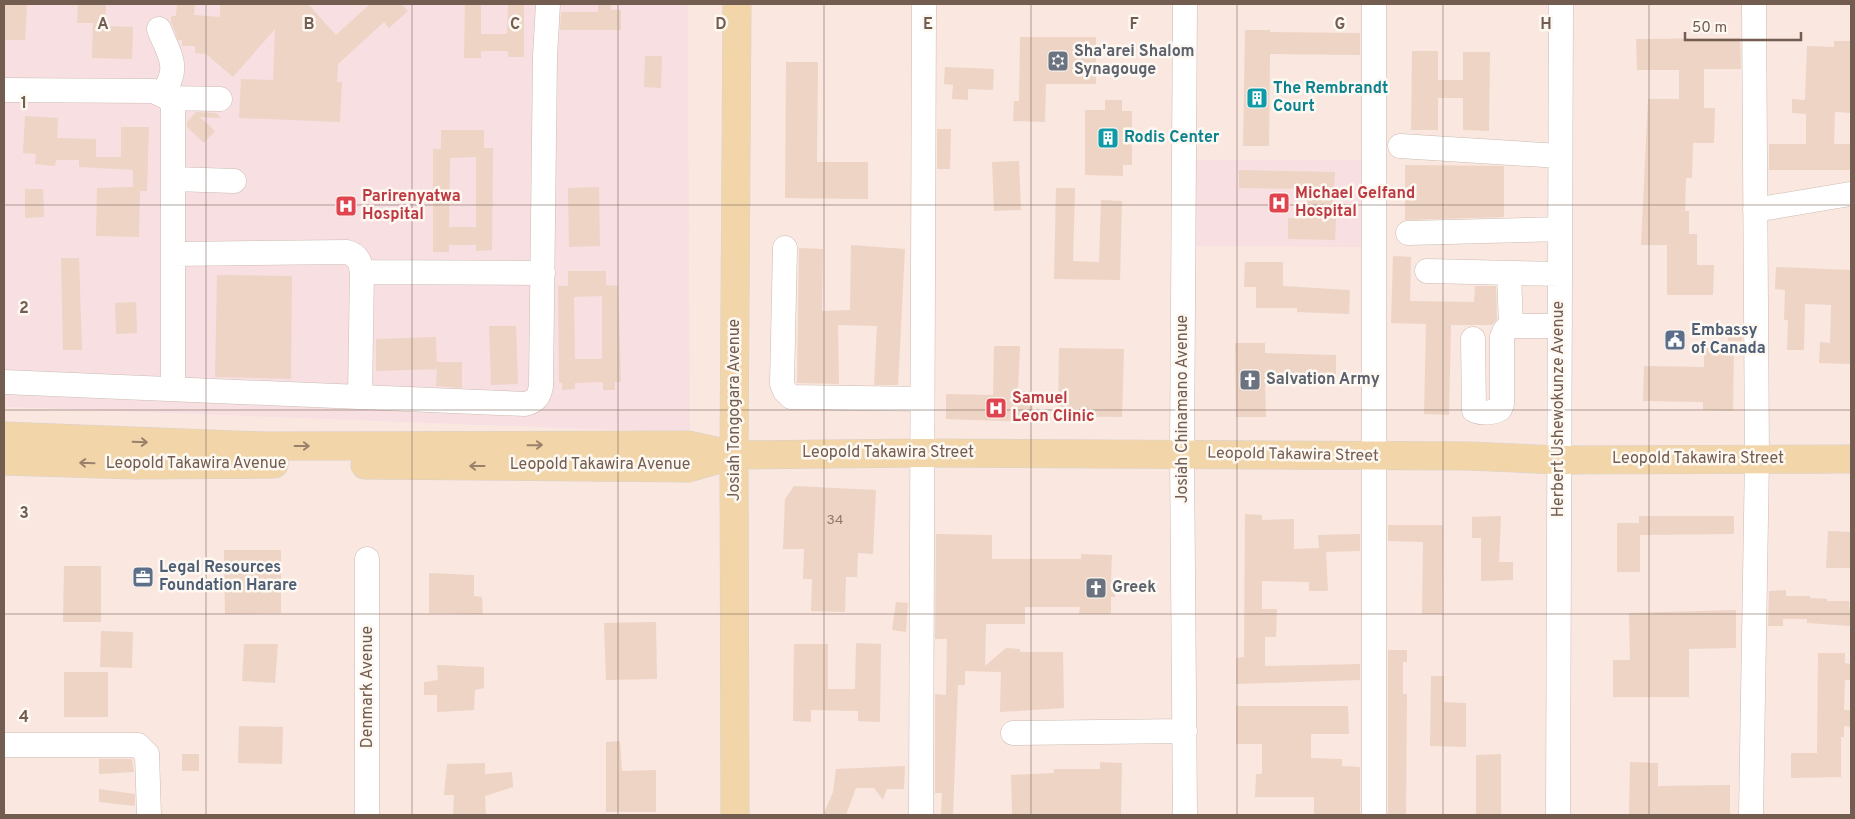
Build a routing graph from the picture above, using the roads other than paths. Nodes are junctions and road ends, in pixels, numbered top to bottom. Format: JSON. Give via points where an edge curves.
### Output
{"nodes":[{"id":1,"x":548,"y":4,"type":"edge"},
{"id":2,"x":738,"y":4,"type":"edge"},
{"id":3,"x":924,"y":4,"type":"edge"},
{"id":4,"x":1185,"y":4,"type":"edge"},
{"id":5,"x":1374,"y":4,"type":"edge"},
{"id":6,"x":1561,"y":4,"type":"edge"},
{"id":7,"x":1754,"y":4,"type":"edge"},
{"id":8,"x":159,"y":29,"type":"dead end"},
{"id":9,"x":4,"y":90,"type":"edge"},
{"id":10,"x":165,"y":96,"type":"junction"},
{"id":11,"x":220,"y":99,"type":"dead end"},
{"id":12,"x":1400,"y":146,"type":"dead end"},
{"id":13,"x":1560,"y":156,"type":"junction"},
{"id":14,"x":174,"y":179,"type":"junction"},
{"id":15,"x":234,"y":181,"type":"dead end"},
{"id":16,"x":1850,"y":194,"type":"dead end"},
{"id":17,"x":1755,"y":210,"type":"junction"},
{"id":18,"x":1560,"y":229,"type":"junction"},
{"id":19,"x":1408,"y":233,"type":"dead end"},
{"id":20,"x":785,"y":248,"type":"dead end"},
{"id":21,"x":174,"y":254,"type":"junction"},
{"id":22,"x":1427,"y":271,"type":"dead end"},
{"id":23,"x":362,"y":272,"type":"junction"},
{"id":24,"x":543,"y":273,"type":"junction"},
{"id":25,"x":1509,"y":273,"type":"junction"},
{"id":26,"x":1560,"y":274,"type":"junction"},
{"id":27,"x":1511,"y":326,"type":"junction"},
{"id":28,"x":1560,"y":326,"type":"junction"},
{"id":29,"x":1473,"y":339,"type":"dead end"},
{"id":30,"x":4,"y":382,"type":"edge"},
{"id":31,"x":173,"y":388,"type":"junction"},
{"id":32,"x":360,"y":397,"type":"junction"},
{"id":33,"x":922,"y":399,"type":"junction"},
{"id":34,"x":4,"y":436,"type":"edge"},
{"id":35,"x":921,"y":453,"type":"junction"},
{"id":36,"x":1182,"y":454,"type":"junction"},
{"id":37,"x":734,"y":455,"type":"junction"},
{"id":38,"x":1375,"y":456,"type":"junction"},
{"id":39,"x":1757,"y":458,"type":"junction"},
{"id":40,"x":1851,"y":458,"type":"edge"},
{"id":41,"x":1559,"y":460,"type":"junction"},
{"id":42,"x":4,"y":461,"type":"edge"},
{"id":43,"x":368,"y":558,"type":"dead end"},
{"id":44,"x":1185,"y":731,"type":"junction"},
{"id":45,"x":1013,"y":733,"type":"dead end"},
{"id":46,"x":4,"y":746,"type":"edge"},
{"id":47,"x":149,"y":815,"type":"edge"},
{"id":48,"x":368,"y":815,"type":"edge"},
{"id":49,"x":735,"y":815,"type":"edge"},
{"id":50,"x":921,"y":815,"type":"edge"},
{"id":51,"x":1185,"y":815,"type":"edge"},
{"id":52,"x":1374,"y":815,"type":"edge"},
{"id":53,"x":1558,"y":815,"type":"edge"},
{"id":54,"x":1751,"y":815,"type":"edge"}],
"edges":[{"from":1,"to":24,"type":"street"},
{"from":2,"to":37,"type":"main road","name":"Josiah Tongogara Avenue"},
{"from":3,"to":33,"type":"street"},
{"from":4,"to":36,"type":"street","name":"Josiah Chinamano Avenue"},
{"from":5,"to":38,"type":"street"},
{"from":6,"to":13,"type":"street","name":"Herbert Ushewokunze Avenue"},
{"from":7,"to":17,"type":"street"},
{"from":8,"to":10,"type":"street","via":[[173,64]]},
{"from":9,"to":10,"type":"street","via":[[153,92]]},
{"from":10,"to":11,"type":"street"},
{"from":10,"to":14,"type":"street","via":[[173,105]]},
{"from":12,"to":13,"type":"street"},
{"from":13,"to":18,"type":"street","name":"Herbert Ushewokunze Avenue"},
{"from":14,"to":15,"type":"street"},
{"from":14,"to":21,"type":"street"},
{"from":16,"to":17,"type":"street"},
{"from":17,"to":39,"type":"street"},
{"from":18,"to":19,"type":"street"},
{"from":18,"to":26,"type":"street","name":"Herbert Ushewokunze Avenue"},
{"from":20,"to":33,"type":"street","via":[[782,384],[785,391],[791,397]]},
{"from":21,"to":23,"type":"street","via":[[347,252],[359,260]]},
{"from":21,"to":31,"type":"street"},
{"from":22,"to":25,"type":"street"},
{"from":23,"to":24,"type":"street"},
{"from":23,"to":32,"type":"street"},
{"from":24,"to":32,"type":"street","via":[[541,386],[535,401],[525,404]]},
{"from":25,"to":26,"type":"street"},
{"from":25,"to":27,"type":"street"},
{"from":26,"to":28,"type":"street","name":"Herbert Ushewokunze Avenue"},
{"from":27,"to":28,"type":"street"},
{"from":27,"to":29,"type":"street","via":[[1502,337],[1502,404],[1495,412],[1474,410]]},
{"from":28,"to":41,"type":"street","name":"Herbert Ushewokunze Avenue"},
{"from":30,"to":31,"type":"street"},
{"from":31,"to":32,"type":"street"},
{"from":33,"to":35,"type":"street"},
{"from":34,"to":37,"type":"main road","name":"Leopold Takawira Avenue","one_way":true,"via":[[264,446],[688,445]]},
{"from":35,"to":36,"type":"main road","name":"Leopold Takawira Street"},
{"from":35,"to":37,"type":"main road","name":"Leopold Takawira Street"},
{"from":35,"to":50,"type":"street"},
{"from":36,"to":38,"type":"main road","name":"Leopold Takawira Street"},
{"from":36,"to":44,"type":"street","name":"Josiah Chinamano Avenue"},
{"from":37,"to":42,"type":"main road","name":"Leopold Takawira Avenue","one_way":true,"via":[[688,468]]},
{"from":37,"to":49,"type":"main road","name":"Josiah Tongogara Avenue"},
{"from":38,"to":41,"type":"main road","name":"Leopold Takawira Street"},
{"from":38,"to":52,"type":"street"},
{"from":39,"to":40,"type":"main road","name":"Leopold Takawira Street"},
{"from":39,"to":41,"type":"main road","name":"Leopold Takawira Street"},
{"from":39,"to":54,"type":"street"},
{"from":41,"to":53,"type":"street","name":"Herbert Ushewokunze Avenue"},
{"from":43,"to":48,"type":"street","name":"Denmark Avenue"},
{"from":44,"to":45,"type":"street"},
{"from":44,"to":51,"type":"street","name":"Josiah Chinamano Avenue"},
{"from":46,"to":47,"type":"street","via":[[138,745],[147,754]]}]}
